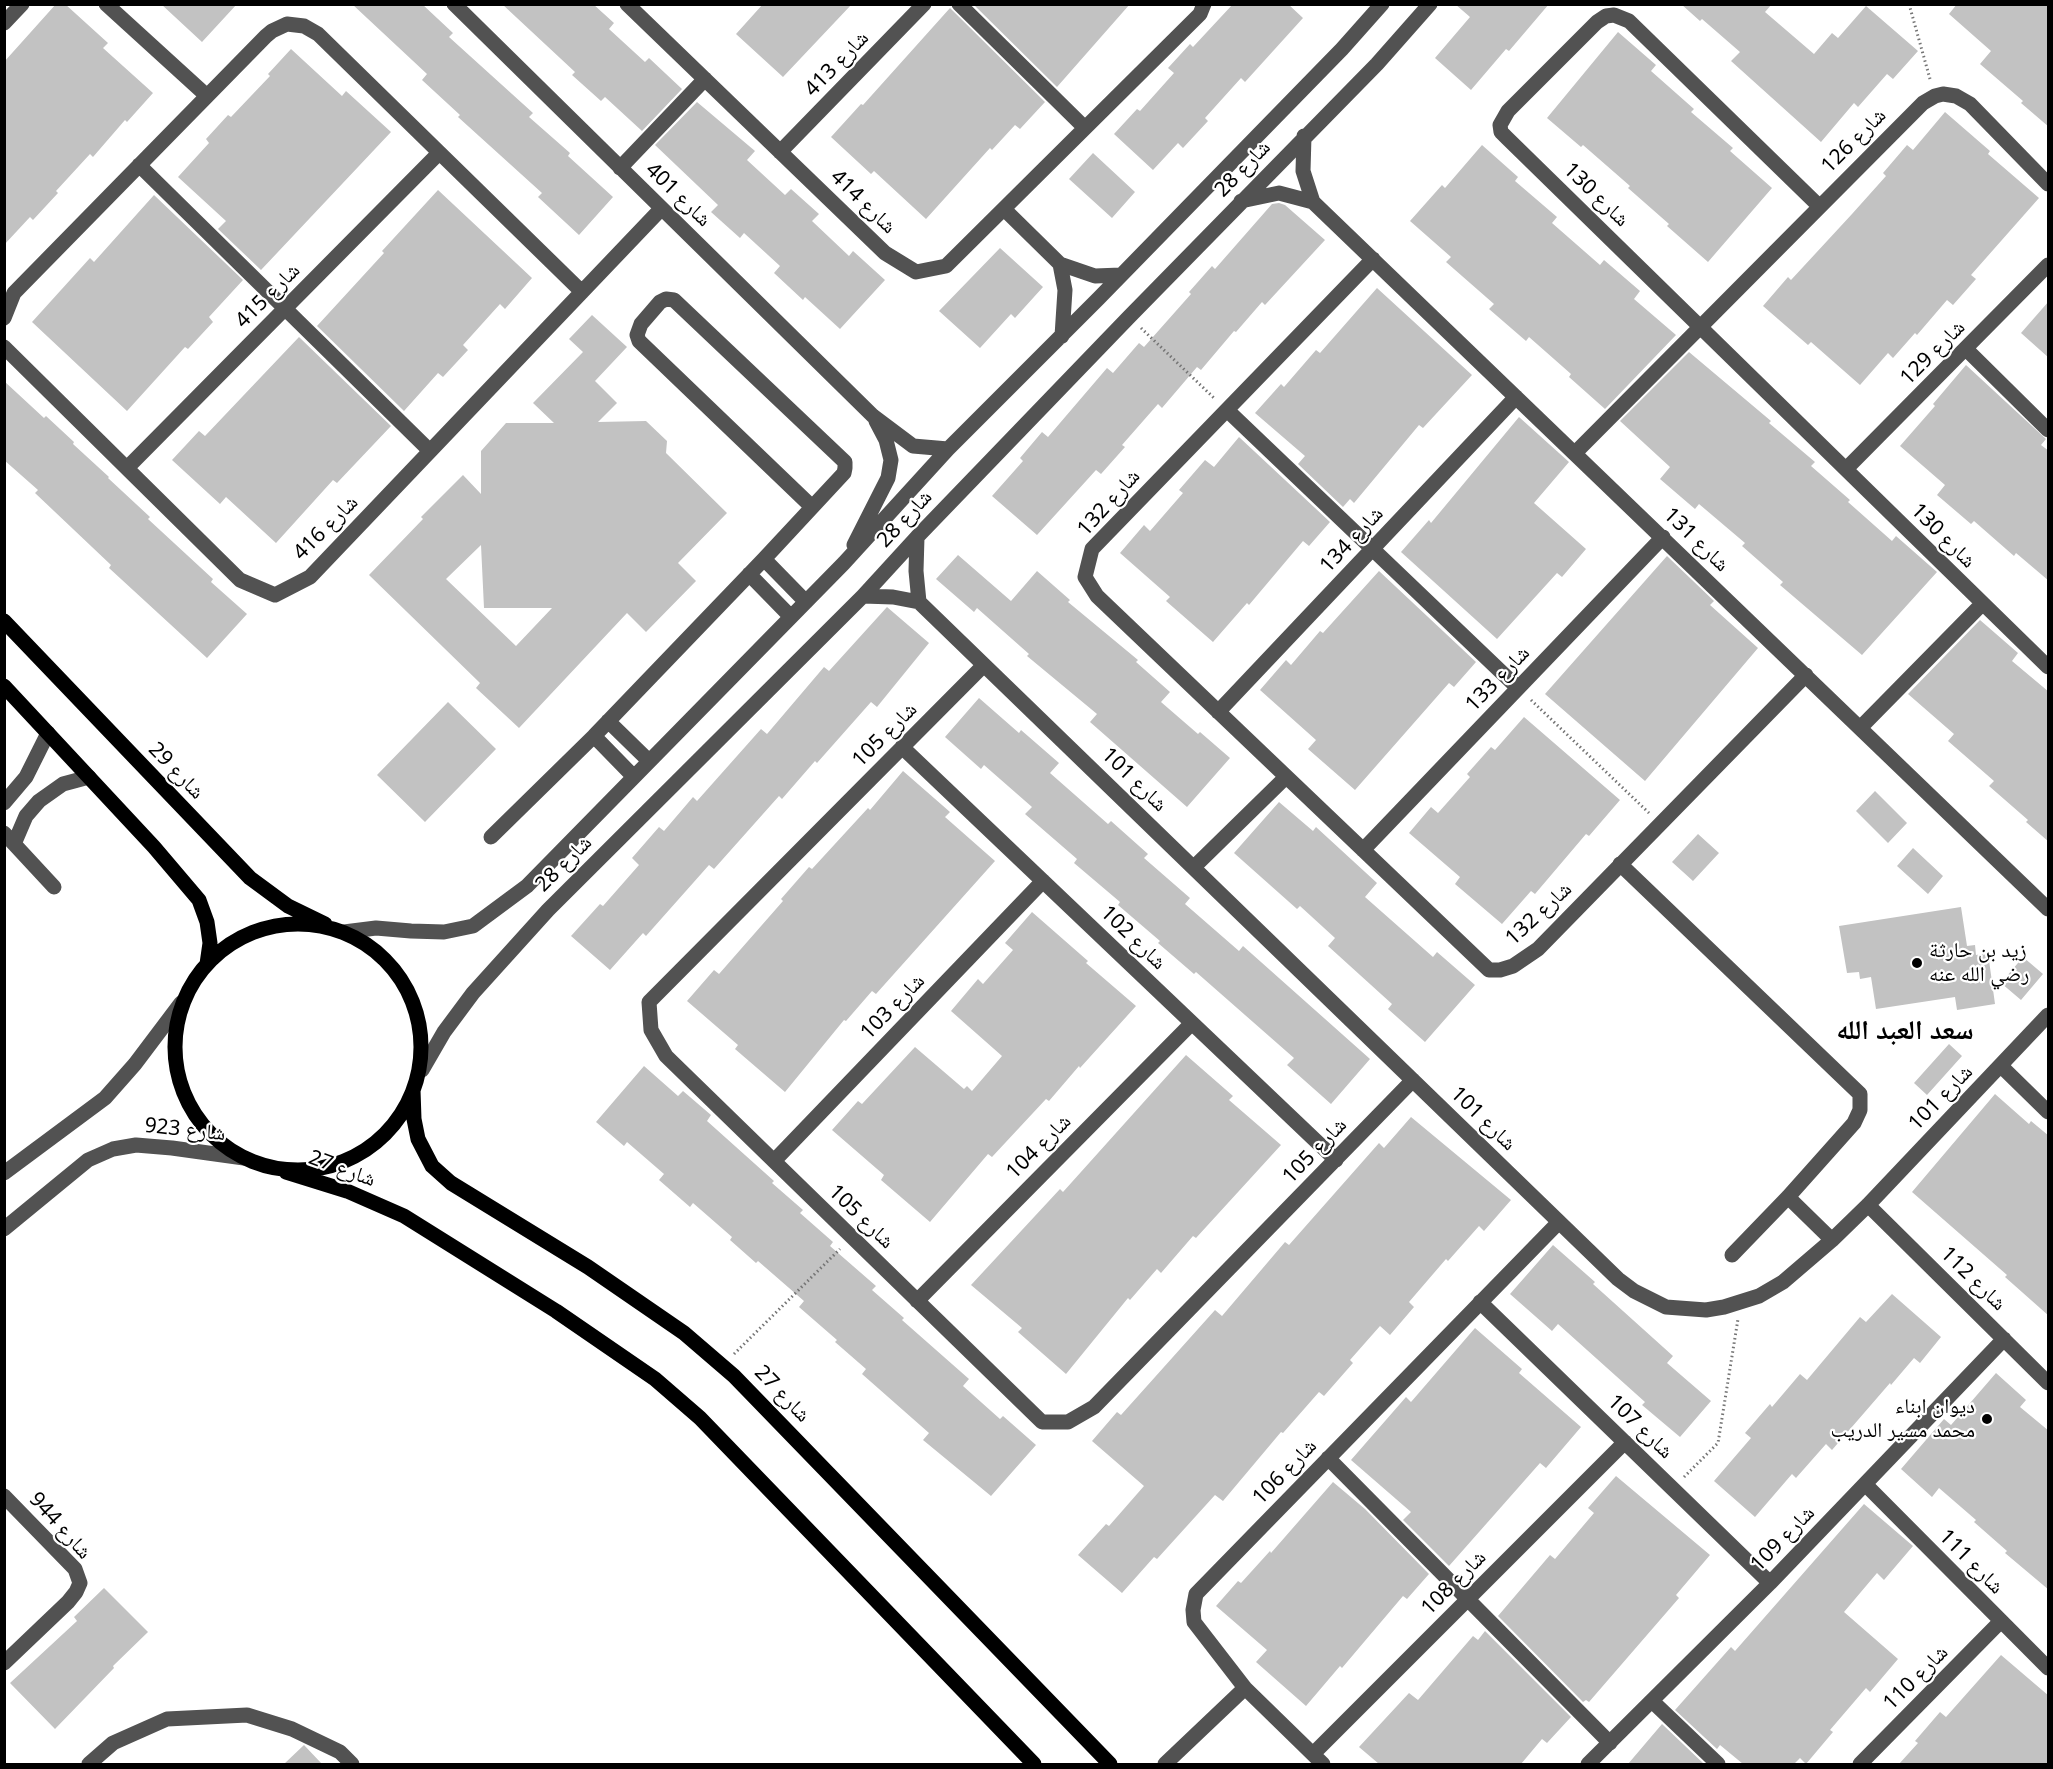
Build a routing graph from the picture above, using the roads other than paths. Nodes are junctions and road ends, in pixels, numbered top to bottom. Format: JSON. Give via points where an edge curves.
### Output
{"nodes":[{"id":1,"x":22,"y":4,"type":"edge"},
{"id":2,"x":106,"y":4,"type":"edge"},
{"id":3,"x":454,"y":4,"type":"edge"},
{"id":4,"x":924,"y":4,"type":"edge"},
{"id":5,"x":959,"y":4,"type":"edge"},
{"id":6,"x":1204,"y":4,"type":"edge"},
{"id":7,"x":1382,"y":4,"type":"edge"},
{"id":8,"x":1430,"y":4,"type":"edge"},
{"id":9,"x":631,"y":6,"type":"edge"},
{"id":10,"x":5,"y":23,"type":"edge"},
{"id":11,"x":705,"y":79,"type":"junction"},
{"id":12,"x":207,"y":96,"type":"junction"},
{"id":13,"x":1085,"y":128,"type":"junction"},
{"id":14,"x":1304,"y":136,"type":"junction"},
{"id":15,"x":780,"y":152,"type":"junction"},
{"id":16,"x":439,"y":153,"type":"junction"},
{"id":17,"x":139,"y":165,"type":"junction"},
{"id":18,"x":620,"y":168,"type":"junction"},
{"id":19,"x":2049,"y":184,"type":"edge"},
{"id":20,"x":1241,"y":201,"type":"junction"},
{"id":21,"x":1313,"y":202,"type":"junction"},
{"id":22,"x":1819,"y":206,"type":"junction"},
{"id":23,"x":662,"y":209,"type":"junction"},
{"id":24,"x":1004,"y":209,"type":"junction"},
{"id":25,"x":1372,"y":259,"type":"junction"},
{"id":26,"x":1060,"y":264,"type":"junction"},
{"id":27,"x":2049,"y":265,"type":"edge"},
{"id":28,"x":1121,"y":275,"type":"junction"},
{"id":29,"x":582,"y":292,"type":"junction"},
{"id":30,"x":285,"y":309,"type":"junction"},
{"id":31,"x":4,"y":318,"type":"edge"},
{"id":32,"x":1700,"y":326,"type":"junction"},
{"id":33,"x":1062,"y":336,"type":"junction"},
{"id":34,"x":4,"y":347,"type":"edge"},
{"id":35,"x":1966,"y":349,"type":"junction"},
{"id":36,"x":1516,"y":397,"type":"junction"},
{"id":37,"x":1227,"y":410,"type":"junction"},
{"id":38,"x":873,"y":416,"type":"junction"},
{"id":39,"x":2049,"y":430,"type":"edge"},
{"id":40,"x":948,"y":448,"type":"junction"},
{"id":41,"x":430,"y":451,"type":"junction"},
{"id":42,"x":1575,"y":453,"type":"junction"},
{"id":43,"x":127,"y":468,"type":"junction"},
{"id":44,"x":1846,"y":469,"type":"junction"},
{"id":45,"x":811,"y":506,"type":"junction"},
{"id":46,"x":916,"y":537,"type":"junction"},
{"id":47,"x":1663,"y":537,"type":"junction"},
{"id":48,"x":1372,"y":549,"type":"junction"},
{"id":49,"x":764,"y":560,"type":"junction"},
{"id":50,"x":844,"y":563,"type":"junction"},
{"id":51,"x":749,"y":574,"type":"junction"},
{"id":52,"x":862,"y":596,"type":"junction"},
{"id":53,"x":806,"y":602,"type":"junction"},
{"id":54,"x":919,"y":602,"type":"junction"},
{"id":55,"x":1982,"y":604,"type":"junction"},
{"id":56,"x":791,"y":617,"type":"junction"},
{"id":57,"x":4,"y":621,"type":"edge"},
{"id":58,"x":984,"y":664,"type":"junction"},
{"id":59,"x":2049,"y":667,"type":"edge"},
{"id":60,"x":1806,"y":675,"type":"junction"},
{"id":61,"x":4,"y":686,"type":"edge"},
{"id":62,"x":1518,"y":688,"type":"junction"},
{"id":63,"x":1218,"y":712,"type":"junction"},
{"id":64,"x":608,"y":721,"type":"junction"},
{"id":65,"x":1861,"y":727,"type":"junction"},
{"id":66,"x":48,"y":733,"type":"junction"},
{"id":67,"x":594,"y":736,"type":"junction"},
{"id":68,"x":902,"y":747,"type":"junction"},
{"id":69,"x":650,"y":761,"type":"junction"},
{"id":70,"x":89,"y":777,"type":"junction"},
{"id":71,"x":634,"y":777,"type":"junction"},
{"id":72,"x":1286,"y":777,"type":"junction"},
{"id":73,"x":4,"y":803,"type":"edge"},
{"id":74,"x":490,"y":837,"type":"dead end"},
{"id":75,"x":9,"y":839,"type":"edge"},
{"id":76,"x":1363,"y":850,"type":"junction"},
{"id":77,"x":1620,"y":864,"type":"junction"},
{"id":78,"x":1194,"y":867,"type":"junction"},
{"id":79,"x":1043,"y":881,"type":"junction"},
{"id":80,"x":54,"y":887,"type":"dead end"},
{"id":81,"x":2049,"y":909,"type":"edge"},
{"id":82,"x":339,"y":930,"type":"junction"},
{"id":83,"x":207,"y":964,"type":"junction"},
{"id":84,"x":181,"y":1002,"type":"junction"},
{"id":85,"x":2049,"y":1015,"type":"edge"},
{"id":86,"x":1192,"y":1023,"type":"junction"},
{"id":87,"x":2001,"y":1066,"type":"junction"},
{"id":88,"x":422,"y":1070,"type":"junction"},
{"id":89,"x":1413,"y":1080,"type":"junction"},
{"id":90,"x":413,"y":1090,"type":"junction"},
{"id":91,"x":2049,"y":1112,"type":"edge"},
{"id":92,"x":244,"y":1158,"type":"junction"},
{"id":93,"x":1336,"y":1160,"type":"junction"},
{"id":94,"x":774,"y":1161,"type":"junction"},
{"id":95,"x":286,"y":1172,"type":"junction"},
{"id":96,"x":4,"y":1173,"type":"edge"},
{"id":97,"x":1788,"y":1197,"type":"junction"},
{"id":98,"x":1868,"y":1205,"type":"junction"},
{"id":99,"x":1559,"y":1222,"type":"junction"},
{"id":100,"x":4,"y":1229,"type":"edge"},
{"id":101,"x":1832,"y":1240,"type":"junction"},
{"id":102,"x":1732,"y":1255,"type":"dead end"},
{"id":103,"x":917,"y":1301,"type":"junction"},
{"id":104,"x":1480,"y":1302,"type":"junction"},
{"id":105,"x":2004,"y":1339,"type":"junction"},
{"id":106,"x":2049,"y":1383,"type":"edge"},
{"id":107,"x":1625,"y":1442,"type":"junction"},
{"id":108,"x":1328,"y":1458,"type":"junction"},
{"id":109,"x":1865,"y":1484,"type":"junction"},
{"id":110,"x":4,"y":1497,"type":"edge"},
{"id":111,"x":1770,"y":1582,"type":"junction"},
{"id":112,"x":1468,"y":1599,"type":"junction"},
{"id":113,"x":2001,"y":1621,"type":"junction"},
{"id":114,"x":4,"y":1663,"type":"edge"},
{"id":115,"x":2049,"y":1668,"type":"edge"},
{"id":116,"x":1245,"y":1688,"type":"junction"},
{"id":117,"x":1652,"y":1701,"type":"junction"},
{"id":118,"x":1610,"y":1743,"type":"junction"},
{"id":119,"x":1318,"y":1760,"type":"edge"},
{"id":120,"x":89,"y":1764,"type":"edge"},
{"id":121,"x":352,"y":1764,"type":"edge"},
{"id":122,"x":1034,"y":1764,"type":"edge"},
{"id":123,"x":1110,"y":1764,"type":"edge"},
{"id":124,"x":1165,"y":1764,"type":"edge"},
{"id":125,"x":1588,"y":1764,"type":"edge"},
{"id":126,"x":1718,"y":1764,"type":"edge"},
{"id":127,"x":1860,"y":1764,"type":"edge"}],
"edges":[{"from":1,"to":10,"type":"street"},
{"from":2,"to":12,"type":"street"},
{"from":3,"to":18,"type":"street","name":"شارع 401"},
{"from":4,"to":15,"type":"street","name":"شارع 413"},
{"from":5,"to":13,"type":"street"},
{"from":6,"to":13,"type":"street","name":"شارع 414","via":[[1200,14]]},
{"from":7,"to":28,"type":"street","name":"شارع 28","via":[[1342,50]]},
{"from":8,"to":14,"type":"street","name":"شارع 28","via":[[1377,64]]},
{"from":9,"to":11,"type":"street","name":"شارع 414"},
{"from":11,"to":15,"type":"street","name":"شارع 414"},
{"from":11,"to":18,"type":"street"},
{"from":12,"to":16,"type":"street","via":[[272,31],[287,24],[304,26],[318,34]]},
{"from":12,"to":17,"type":"street"},
{"from":13,"to":24,"type":"street","name":"شارع 414"},
{"from":14,"to":20,"type":"street","name":"شارع 28"},
{"from":14,"to":21,"type":"street","name":"شارع 131","via":[[1303,171]]},
{"from":15,"to":24,"type":"street","name":"شارع 414","via":[[885,253],[916,272],[946,266]]},
{"from":16,"to":29,"type":"street"},
{"from":16,"to":30,"type":"street","name":"شارع 415"},
{"from":17,"to":30,"type":"street"},
{"from":17,"to":31,"type":"street","via":[[14,293]]},
{"from":18,"to":23,"type":"street","name":"شارع 401"},
{"from":19,"to":22,"type":"street","name":"شارع 126","via":[[1970,104],[1943,94],[1923,103]]},
{"from":20,"to":21,"type":"street","name":"شارع 131","via":[[1279,193]]},
{"from":20,"to":46,"type":"street","name":"شارع 28"},
{"from":21,"to":25,"type":"street","name":"شارع 131"},
{"from":22,"to":32,"type":"street","name":"شارع 126"},
{"from":22,"to":32,"type":"street","name":"شارع 130","via":[[1621,17],[1606,16],[1597,22],[1516,103],[1502,119],[1501,132]]},
{"from":23,"to":29,"type":"street","name":"شارع 416"},
{"from":23,"to":38,"type":"street","name":"شارع 401"},
{"from":24,"to":26,"type":"street"},
{"from":25,"to":36,"type":"street","name":"شارع 131"},
{"from":25,"to":37,"type":"street","name":"شارع 132"},
{"from":26,"to":28,"type":"street","via":[[1095,276]]},
{"from":26,"to":33,"type":"street","via":[[1065,290]]},
{"from":27,"to":35,"type":"street","name":"شارع 129"},
{"from":28,"to":33,"type":"street","name":"شارع 28"},
{"from":29,"to":41,"type":"street","name":"شارع 416"},
{"from":30,"to":41,"type":"street"},
{"from":30,"to":43,"type":"street","name":"شارع 415"},
{"from":32,"to":42,"type":"street","name":"شارع 126"},
{"from":32,"to":44,"type":"street","name":"شارع 130"},
{"from":33,"to":40,"type":"street","name":"شارع 28"},
{"from":34,"to":43,"type":"street","name":"شارع 416"},
{"from":35,"to":39,"type":"street"},
{"from":35,"to":44,"type":"street","name":"شارع 129"},
{"from":36,"to":42,"type":"street","name":"شارع 131"},
{"from":36,"to":48,"type":"street","name":"شارع 134"},
{"from":37,"to":48,"type":"street"},
{"from":37,"to":63,"type":"street","name":"شارع 132","via":[[1092,549],[1085,577],[1097,596]]},
{"from":38,"to":40,"type":"street","name":"شارع 401","via":[[913,446]]},
{"from":38,"to":50,"type":"street","name":"شارع 401","via":[[891,460],[888,478]]},
{"from":40,"to":50,"type":"street","name":"شارع 28"},
{"from":41,"to":43,"type":"street","name":"شارع 416","via":[[310,577],[275,596],[240,579]]},
{"from":42,"to":47,"type":"street","name":"شارع 131"},
{"from":44,"to":55,"type":"street","name":"شارع 130"},
{"from":45,"to":45,"type":"street","via":[[844,473],[845,462],[674,300],[660,302],[641,324],[639,340]]},
{"from":45,"to":49,"type":"street"},
{"from":46,"to":52,"type":"street","name":"شارع 28"},
{"from":46,"to":54,"type":"street"},
{"from":47,"to":60,"type":"street","name":"شارع 131"},
{"from":47,"to":62,"type":"street","name":"شارع 133"},
{"from":48,"to":62,"type":"street"},
{"from":48,"to":63,"type":"street","name":"شارع 134"},
{"from":49,"to":51,"type":"street"},
{"from":49,"to":53,"type":"street"},
{"from":50,"to":53,"type":"street","name":"شارع 28"},
{"from":51,"to":56,"type":"street"},
{"from":51,"to":64,"type":"street"},
{"from":52,"to":54,"type":"street"},
{"from":52,"to":88,"type":"street","name":"شارع 28","via":[[548,910],[473,993]]},
{"from":53,"to":56,"type":"street","name":"شارع 28"},
{"from":54,"to":58,"type":"street","name":"شارع 101"},
{"from":55,"to":59,"type":"street","name":"شارع 130"},
{"from":55,"to":65,"type":"street"},
{"from":56,"to":69,"type":"street","name":"شارع 28"},
{"from":57,"to":82,"type":"main road","name":"شارع 29","via":[[250,878],[288,906]]},
{"from":58,"to":68,"type":"street","name":"شارع 105"},
{"from":58,"to":78,"type":"street","name":"شارع 101"},
{"from":60,"to":65,"type":"street","name":"شارع 131"},
{"from":60,"to":77,"type":"street","name":"شارع 132"},
{"from":61,"to":66,"type":"main road"},
{"from":62,"to":76,"type":"street","name":"شارع 133"},
{"from":63,"to":72,"type":"street","name":"شارع 132"},
{"from":64,"to":67,"type":"street"},
{"from":64,"to":69,"type":"street"},
{"from":65,"to":81,"type":"street","name":"شارع 131"},
{"from":66,"to":70,"type":"main road"},
{"from":66,"to":73,"type":"street","via":[[26,777]]},
{"from":67,"to":71,"type":"street"},
{"from":67,"to":74,"type":"street"},
{"from":68,"to":79,"type":"street","name":"شارع 102"},
{"from":68,"to":94,"type":"street","name":"شارع 105","via":[[649,1002],[651,1030],[666,1056]]},
{"from":69,"to":71,"type":"street","name":"شارع 28"},
{"from":70,"to":75,"type":"street","via":[[63,784],[39,801]]},
{"from":70,"to":83,"type":"main road","via":[[199,900],[210,943]]},
{"from":71,"to":82,"type":"street","name":"شارع 28","via":[[527,886],[473,926],[444,932]]},
{"from":72,"to":76,"type":"street","name":"شارع 132"},
{"from":72,"to":78,"type":"street"},
{"from":75,"to":80,"type":"street"},
{"from":76,"to":77,"type":"street","name":"شارع 132","via":[[1489,970],[1514,966],[1538,949]]},
{"from":77,"to":97,"type":"street","via":[[1860,1094],[1860,1110],[1854,1123]]},
{"from":78,"to":89,"type":"street","name":"شارع 101"},
{"from":79,"to":86,"type":"street","name":"شارع 102"},
{"from":79,"to":94,"type":"street","name":"شارع 103"},
{"from":82,"to":83,"type":"main road","via":[[286,924],[242,934]]},
{"from":82,"to":88,"type":"main road","name":"شارع 29","via":[[374,947],[404,980],[420,1025]]},
{"from":83,"to":84,"type":"main road"},
{"from":84,"to":92,"type":"main road","name":"شارع 27","via":[[174,1047],[181,1093],[206,1130]]},
{"from":84,"to":96,"type":"street","via":[[105,1098]]},
{"from":85,"to":87,"type":"street","name":"شارع 101"},
{"from":86,"to":93,"type":"street","name":"شارع 102"},
{"from":86,"to":103,"type":"street","name":"شارع 104"},
{"from":87,"to":91,"type":"street"},
{"from":87,"to":98,"type":"street","name":"شارع 101"},
{"from":88,"to":90,"type":"main road"},
{"from":89,"to":93,"type":"street","name":"شارع 105"},
{"from":89,"to":99,"type":"street","name":"شارع 101"},
{"from":90,"to":95,"type":"main road","via":[[403,1112],[373,1147],[332,1167]]},
{"from":90,"to":123,"type":"main road","name":"شارع 27","via":[[418,1139],[432,1166],[451,1183],[627,1293],[684,1333],[722,1366]]},
{"from":92,"to":95,"type":"main road","name":"شارع 27"},
{"from":92,"to":100,"type":"street","name":"شارع 923","via":[[145,1145],[113,1149],[88,1160]]},
{"from":93,"to":103,"type":"street","name":"شارع 105","via":[[1094,1407],[1068,1422],[1042,1422]]},
{"from":94,"to":103,"type":"street","name":"شارع 105"},
{"from":95,"to":122,"type":"main road","name":"شارع 27","via":[[347,1191],[404,1216],[556,1311],[655,1379],[700,1418]]},
{"from":97,"to":101,"type":"street"},
{"from":97,"to":102,"type":"street"},
{"from":98,"to":101,"type":"street","name":"شارع 101"},
{"from":98,"to":105,"type":"street","name":"شارع 112"},
{"from":99,"to":101,"type":"street","name":"شارع 101","via":[[1618,1279],[1654,1302],[1666,1307],[1706,1310],[1740,1303],[1773,1289]]},
{"from":99,"to":104,"type":"street","name":"شارع 106"},
{"from":104,"to":107,"type":"street","name":"شارع 107"},
{"from":104,"to":108,"type":"street","name":"شارع 106"},
{"from":105,"to":106,"type":"street","name":"شارع 112"},
{"from":105,"to":109,"type":"street","name":"شارع 109"},
{"from":107,"to":111,"type":"street","name":"شارع 107"},
{"from":107,"to":112,"type":"street","name":"شارع 108"},
{"from":108,"to":112,"type":"street"},
{"from":108,"to":116,"type":"street","name":"شارع 106","via":[[1196,1594],[1194,1622]]},
{"from":109,"to":111,"type":"street","name":"شارع 109"},
{"from":109,"to":113,"type":"street","name":"شارع 111"},
{"from":110,"to":114,"type":"street","name":"شارع 944","via":[[75,1569],[80,1584],[68,1602]]},
{"from":111,"to":117,"type":"street","name":"شارع 109"},
{"from":112,"to":118,"type":"street"},
{"from":112,"to":119,"type":"street","name":"شارع 108"},
{"from":113,"to":115,"type":"street","name":"شارع 111"},
{"from":113,"to":127,"type":"street","name":"شارع 110"},
{"from":116,"to":119,"type":"street","name":"شارع 106"},
{"from":116,"to":124,"type":"street"},
{"from":117,"to":118,"type":"street","name":"شارع 109"},
{"from":117,"to":126,"type":"street"},
{"from":118,"to":125,"type":"street","name":"شارع 109"},
{"from":120,"to":121,"type":"street","via":[[113,1743],[167,1719],[247,1715],[292,1729],[340,1752]]}]}
